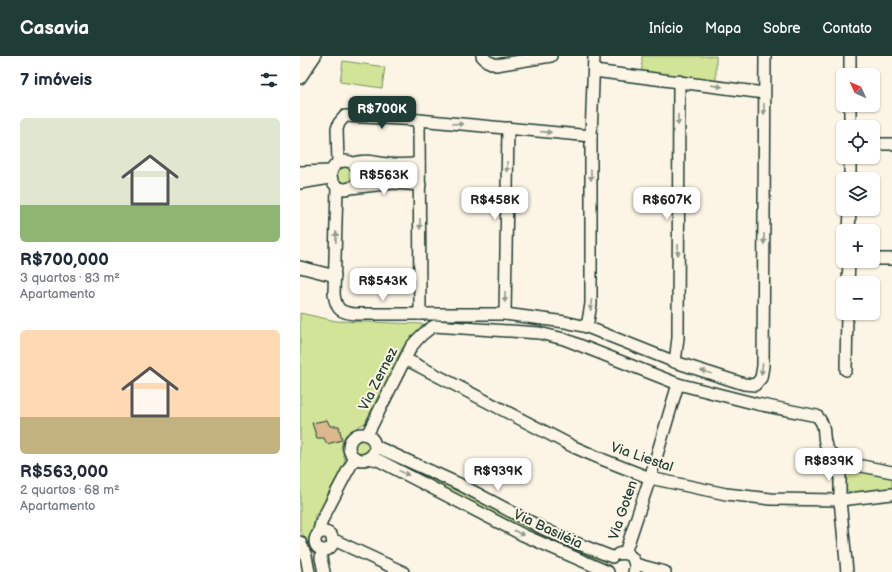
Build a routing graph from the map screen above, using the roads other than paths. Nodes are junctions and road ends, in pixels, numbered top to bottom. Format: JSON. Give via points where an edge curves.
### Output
{"nodes":[{"id":1,"x":305,"y":56,"type":"edge"},
{"id":2,"x":315,"y":56,"type":"edge"},
{"id":3,"x":482,"y":56,"type":"edge"},
{"id":4,"x":551,"y":56,"type":"edge"},
{"id":5,"x":594,"y":56,"type":"edge"},
{"id":6,"x":765,"y":56,"type":"edge"},
{"id":7,"x":850,"y":56,"type":"edge"},
{"id":8,"x":300,"y":62,"type":"edge"},
{"id":9,"x":850,"y":68,"type":"edge"},
{"id":10,"x":594,"y":71,"type":"junction"},
{"id":11,"x":300,"y":78,"type":"edge"},
{"id":12,"x":679,"y":81,"type":"junction"},
{"id":13,"x":764,"y":93,"type":"junction"},
{"id":14,"x":419,"y":120,"type":"junction"},
{"id":15,"x":508,"y":128,"type":"junction"},
{"id":16,"x":591,"y":136,"type":"junction"},
{"id":17,"x":880,"y":144,"type":"edge"},
{"id":18,"x":892,"y":144,"type":"edge"},
{"id":19,"x":354,"y":163,"type":"junction"},
{"id":20,"x":419,"y":163,"type":"junction"},
{"id":21,"x":300,"y":172,"type":"edge"},
{"id":22,"x":334,"y":174,"type":"junction"},
{"id":23,"x":300,"y":183,"type":"edge"},
{"id":24,"x":420,"y":185,"type":"junction"},
{"id":25,"x":350,"y":188,"type":"junction"},
{"id":26,"x":880,"y":259,"type":"edge"},
{"id":27,"x":892,"y":259,"type":"edge"},
{"id":28,"x":300,"y":267,"type":"edge"},
{"id":29,"x":335,"y":276,"type":"junction"},
{"id":30,"x":420,"y":314,"type":"junction"},
{"id":31,"x":505,"y":314,"type":"junction"},
{"id":32,"x":848,"y":320,"type":"edge"},
{"id":33,"x":587,"y":327,"type":"junction"},
{"id":34,"x":405,"y":360,"type":"junction"},
{"id":35,"x":675,"y":362,"type":"junction"},
{"id":36,"x":846,"y":370,"type":"dead end"},
{"id":37,"x":678,"y":384,"type":"junction"},
{"id":38,"x":367,"y":434,"type":"junction"},
{"id":39,"x":375,"y":446,"type":"junction"},
{"id":40,"x":355,"y":458,"type":"junction"},
{"id":41,"x":368,"y":458,"type":"junction"},
{"id":42,"x":840,"y":463,"type":"junction"},
{"id":43,"x":892,"y":472,"type":"edge"},
{"id":44,"x":650,"y":478,"type":"junction"},
{"id":45,"x":892,"y":494,"type":"edge"},
{"id":46,"x":840,"y":500,"type":"junction"},
{"id":47,"x":318,"y":534,"type":"junction"},
{"id":48,"x":332,"y":539,"type":"junction"},
{"id":49,"x":300,"y":542,"type":"edge"},
{"id":50,"x":322,"y":550,"type":"junction"},
{"id":51,"x":625,"y":553,"type":"junction"},
{"id":52,"x":612,"y":557,"type":"junction"},
{"id":53,"x":634,"y":568,"type":"edge"},
{"id":54,"x":309,"y":572,"type":"edge"},
{"id":55,"x":324,"y":572,"type":"edge"},
{"id":56,"x":403,"y":572,"type":"edge"},
{"id":57,"x":609,"y":572,"type":"edge"},
{"id":58,"x":665,"y":572,"type":"edge"},
{"id":59,"x":847,"y":572,"type":"edge"}],
"edges":[{"from":1,"to":8,"type":"street"},
{"from":2,"to":11,"type":"street"},
{"from":3,"to":4,"type":"street","via":[[496,65]]},
{"from":5,"to":10,"type":"street"},
{"from":6,"to":13,"type":"street"},
{"from":7,"to":9,"type":"street"},
{"from":10,"to":12,"type":"street"},
{"from":10,"to":16,"type":"street"},
{"from":12,"to":13,"type":"street","one_way":true},
{"from":12,"to":35,"type":"street","one_way":true,"via":[[678,338]]},
{"from":13,"to":35,"type":"street","one_way":true,"via":[[762,374],[756,384],[747,385]]},
{"from":14,"to":15,"type":"street","one_way":true},
{"from":14,"to":20,"type":"street"},
{"from":14,"to":22,"type":"street","via":[[345,116],[337,129]]},
{"from":15,"to":16,"type":"street","one_way":true},
{"from":15,"to":31,"type":"street","one_way":true},
{"from":16,"to":33,"type":"street","one_way":true,"via":[[591,304]]},
{"from":17,"to":18,"type":"street"},
{"from":19,"to":20,"type":"street","via":[[363,160],[386,164]]},
{"from":19,"to":22,"type":"street","via":[[346,160]]},
{"from":19,"to":25,"type":"street","via":[[359,170],[358,179]]},
{"from":20,"to":24,"type":"street"},
{"from":21,"to":22,"type":"street"},
{"from":22,"to":23,"type":"street"},
{"from":22,"to":25,"type":"street","via":[[345,189]]},
{"from":29,"to":22,"type":"street","one_way":true},
{"from":24,"to":25,"type":"street","via":[[394,183]]},
{"from":24,"to":30,"type":"street","one_way":true},
{"from":26,"to":27,"type":"street"},
{"from":28,"to":29,"type":"street"},
{"from":29,"to":30,"type":"street","via":[[335,300],[342,312]]},
{"from":30,"to":31,"type":"street"},
{"from":31,"to":33,"type":"street"},
{"from":32,"to":36,"type":"street"},
{"from":33,"to":35,"type":"street"},
{"from":34,"to":37,"type":"street","name":"Via Zernez","via":[[411,347],[434,326],[539,332],[564,339]]},
{"from":34,"to":38,"type":"street","name":"Via Zernez"},
{"from":34,"to":44,"type":"street","name":"Via Liestal","via":[[574,446]]},
{"from":37,"to":42,"type":"street","name":"Via Zernez","via":[[816,416],[823,423],[829,451]]},
{"from":37,"to":44,"type":"street","name":"Via Goten"},
{"from":38,"to":39,"type":"street"},
{"from":38,"to":40,"type":"street","via":[[356,435],[349,443],[350,453]]},
{"from":39,"to":41,"type":"street"},
{"from":39,"to":52,"type":"street","name":"Via Basiléia","via":[[459,484],[542,528]]},
{"from":40,"to":41,"type":"street"},
{"from":40,"to":47,"type":"street","via":[[322,520]]},
{"from":41,"to":57,"type":"street","name":"Via Basiléia","one_way":true,"via":[[378,460],[417,479],[528,538]]},
{"from":42,"to":43,"type":"street","via":[[847,462]]},
{"from":42,"to":46,"type":"street"},
{"from":44,"to":46,"type":"street","name":"Via Liestal","via":[[726,494],[771,499]]},
{"from":44,"to":51,"type":"street","name":"Via Goten"},
{"from":45,"to":46,"type":"street","name":"Via Liestal"},
{"from":46,"to":59,"type":"street"},
{"from":47,"to":48,"type":"street","via":[[327,533]]},
{"from":47,"to":50,"type":"street","via":[[315,544]]},
{"from":48,"to":50,"type":"street","via":[[330,548]]},
{"from":48,"to":56,"type":"street"},
{"from":49,"to":54,"type":"street"},
{"from":50,"to":55,"type":"street"},
{"from":51,"to":52,"type":"street"},
{"from":51,"to":53,"type":"street","via":[[632,558]]},
{"from":52,"to":57,"type":"street","via":[[608,565]]},
{"from":53,"to":58,"type":"street"}]}
